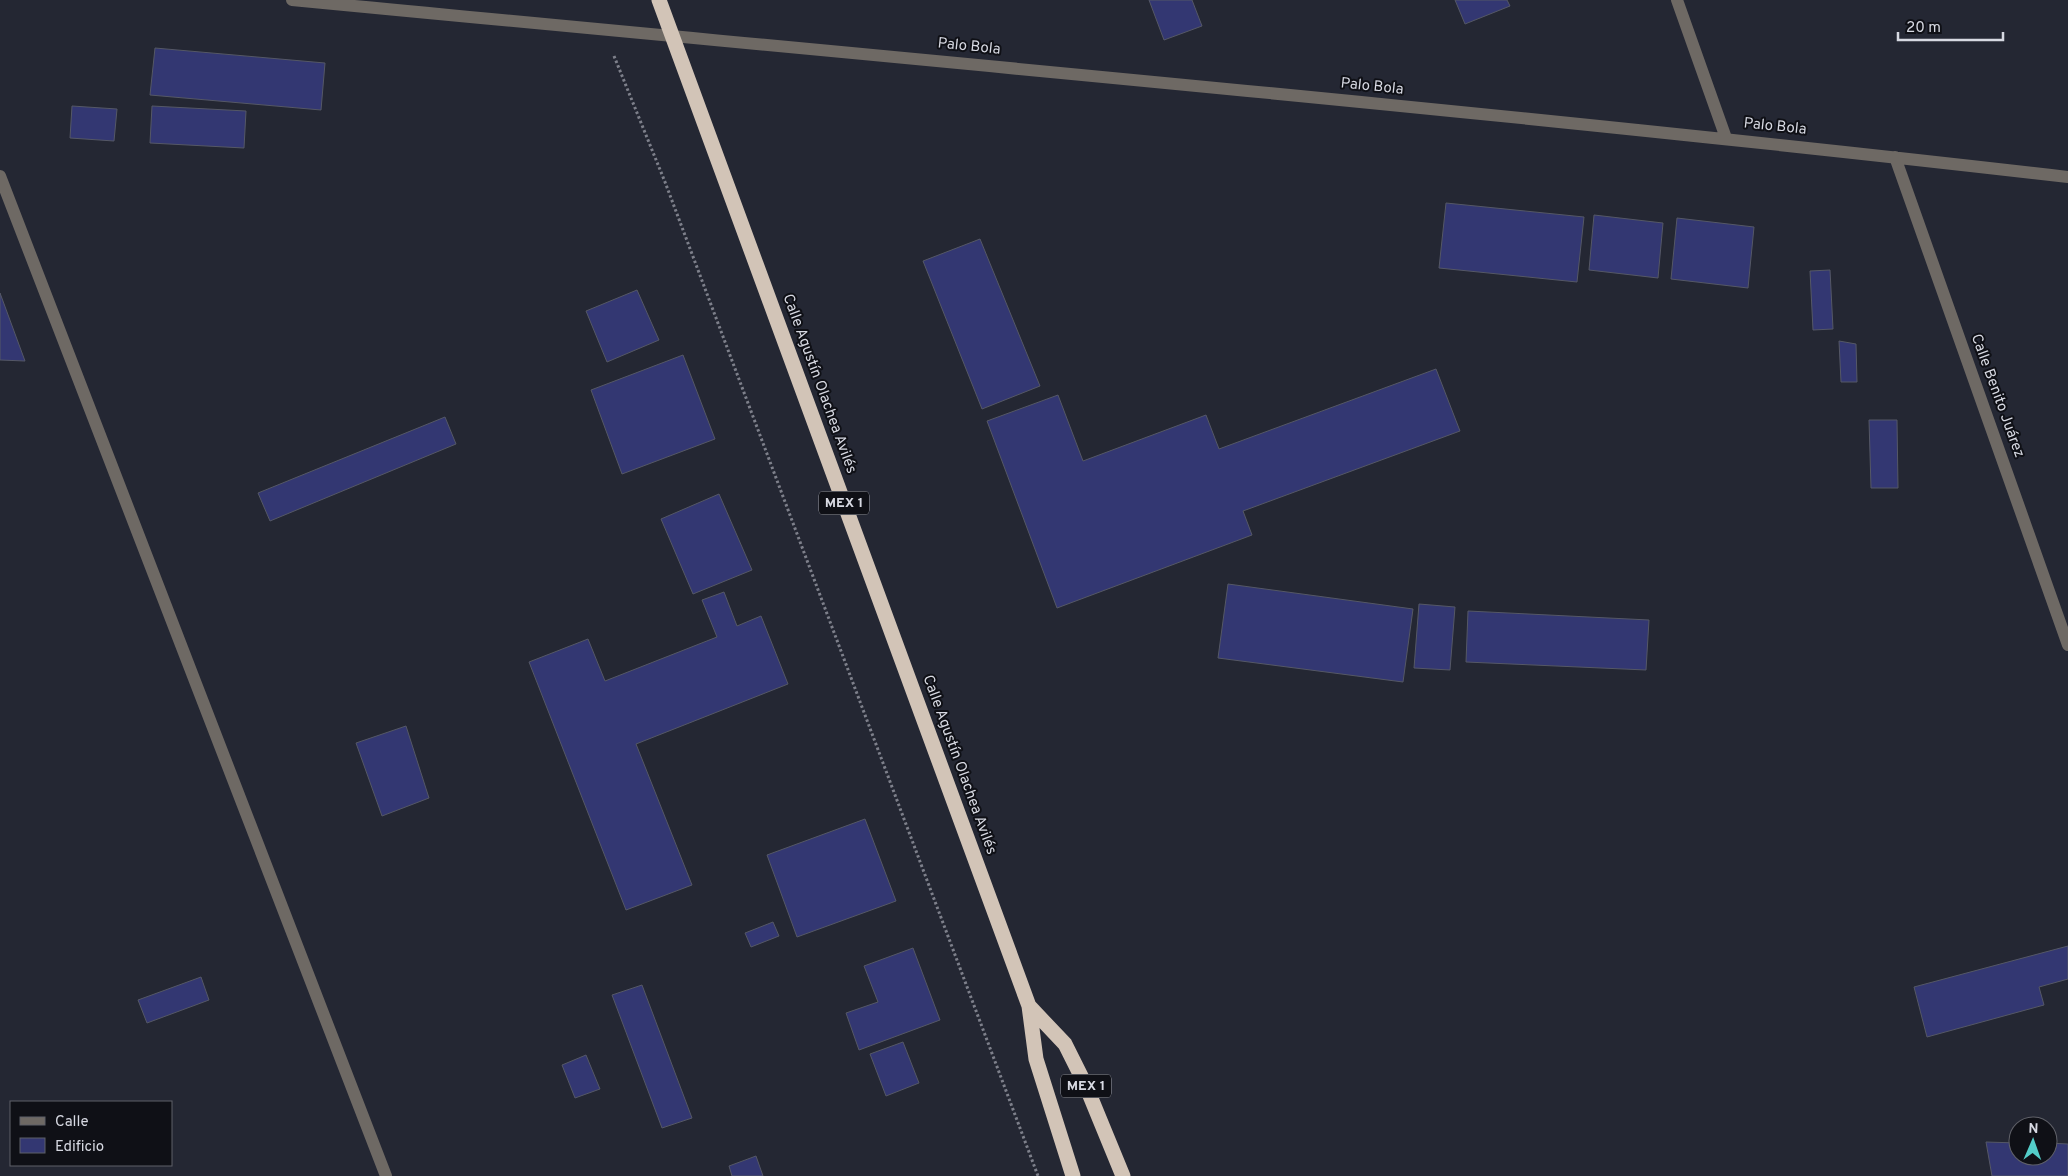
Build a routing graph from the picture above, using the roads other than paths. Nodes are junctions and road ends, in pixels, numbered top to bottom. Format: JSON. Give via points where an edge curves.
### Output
{"nodes":[{"id":1,"x":292,"y":0,"type":"edge"},
{"id":2,"x":658,"y":0,"type":"edge"},
{"id":3,"x":1677,"y":0,"type":"edge"},
{"id":4,"x":672,"y":36,"type":"junction"},
{"id":5,"x":1726,"y":138,"type":"junction"},
{"id":6,"x":1895,"y":157,"type":"junction"},
{"id":7,"x":0,"y":176,"type":"edge"},
{"id":8,"x":2068,"y":177,"type":"edge"},
{"id":9,"x":2068,"y":645,"type":"edge"},
{"id":10,"x":1029,"y":1006,"type":"junction"},
{"id":11,"x":386,"y":1176,"type":"edge"},
{"id":12,"x":1073,"y":1176,"type":"edge"},
{"id":13,"x":1123,"y":1176,"type":"edge"}],
"edges":[{"from":1,"to":4,"type":"street","name":"Palo Bola"},
{"from":2,"to":4,"type":"highway","name":"Calle Agustín Olachea Avilés","number":"MEX 1"},
{"from":3,"to":5,"type":"street"},
{"from":4,"to":5,"type":"street","name":"Palo Bola"},
{"from":4,"to":10,"type":"highway","name":"Calle Agustín Olachea Avilés","number":"MEX 1"},
{"from":5,"to":6,"type":"street","name":"Palo Bola"},
{"from":6,"to":8,"type":"street","name":"Palo Bola"},
{"from":6,"to":9,"type":"street","name":"Calle Benito Juárez"},
{"from":7,"to":11,"type":"street"},
{"from":10,"to":12,"type":"highway","name":"Calle Agustín Olachea Avilés","number":"MEX 1","via":[[1036,1059]]},
{"from":10,"to":13,"type":"highway","name":"Calle Agustín Olachea Avilés","number":"MEX 1","via":[[1065,1044]]}]}
